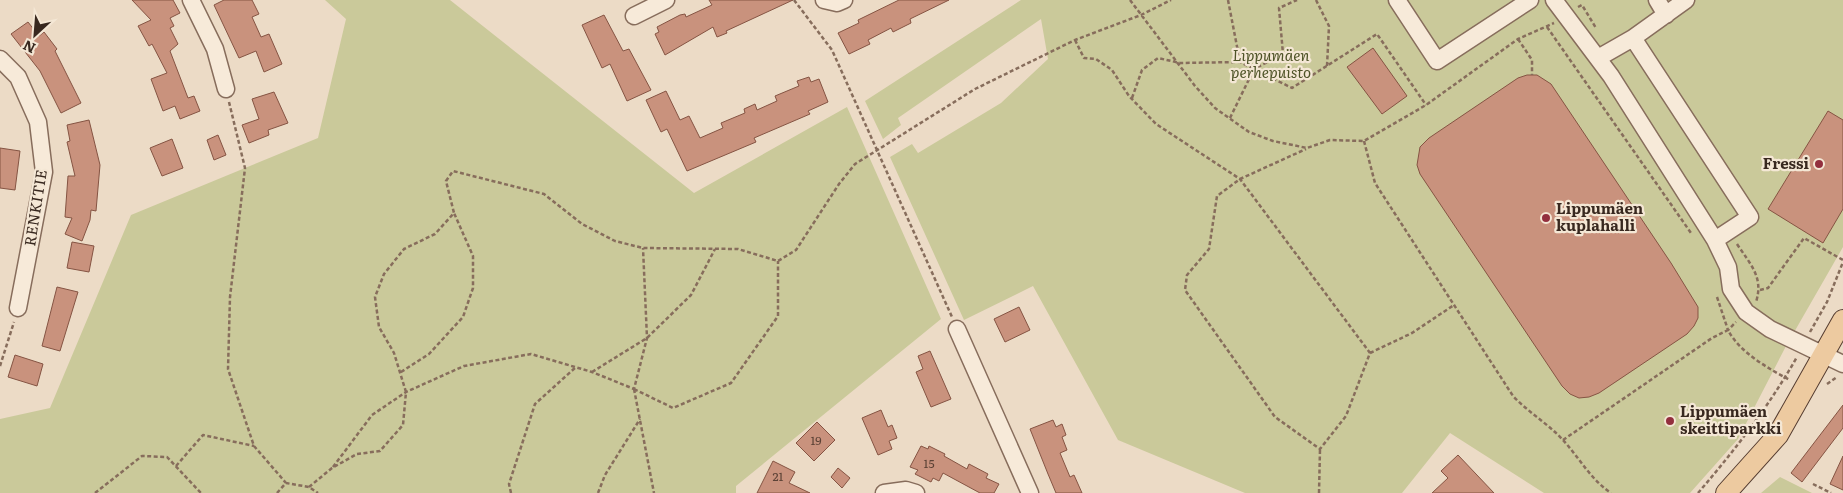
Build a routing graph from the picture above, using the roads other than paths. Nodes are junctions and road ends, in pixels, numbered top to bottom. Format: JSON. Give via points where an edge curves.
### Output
{"nodes":[{"id":1,"x":191,"y":0,"type":"edge"},
{"id":2,"x":666,"y":0,"type":"edge"},
{"id":3,"x":824,"y":0,"type":"edge"},
{"id":4,"x":844,"y":0,"type":"edge"},
{"id":5,"x":1397,"y":0,"type":"edge"},
{"id":6,"x":1530,"y":0,"type":"edge"},
{"id":7,"x":1554,"y":0,"type":"edge"},
{"id":8,"x":1657,"y":0,"type":"edge"},
{"id":9,"x":1686,"y":0,"type":"edge"},
{"id":10,"x":1666,"y":15,"type":"junction"},
{"id":11,"x":634,"y":16,"type":"dead end"},
{"id":12,"x":1633,"y":38,"type":"junction"},
{"id":13,"x":1598,"y":58,"type":"junction"},
{"id":14,"x":0,"y":59,"type":"edge"},
{"id":15,"x":226,"y":88,"type":"road end"},
{"id":16,"x":1715,"y":240,"type":"junction"},
{"id":17,"x":17,"y":313,"type":"road end"},
{"id":18,"x":1843,"y":320,"type":"edge"},
{"id":19,"x":957,"y":329,"type":"road end"},
{"id":20,"x":1824,"y":355,"type":"junction"},
{"id":21,"x":1842,"y":370,"type":"edge"},
{"id":22,"x":884,"y":493,"type":"edge"},
{"id":23,"x":916,"y":493,"type":"edge"},
{"id":24,"x":1030,"y":493,"type":"edge"},
{"id":25,"x":1726,"y":493,"type":"edge"}],
"edges":[{"from":1,"to":15,"type":"street","via":[[215,49]]},
{"from":2,"to":11,"type":"street"},
{"from":3,"to":4,"type":"street","via":[[838,3]]},
{"from":5,"to":6,"type":"street","via":[[1437,61]]},
{"from":7,"to":13,"type":"street"},
{"from":8,"to":10,"type":"street"},
{"from":9,"to":10,"type":"street"},
{"from":10,"to":12,"type":"street"},
{"from":12,"to":13,"type":"street"},
{"from":12,"to":16,"type":"street","via":[[1750,217]]},
{"from":13,"to":16,"type":"street"},
{"from":14,"to":17,"type":"street","name":"RENKITIE","via":[[18,77],[38,122],[44,172]]},
{"from":16,"to":20,"type":"street","via":[[1728,268],[1732,289],[1746,312],[1770,330]]},
{"from":18,"to":20,"type":"main road"},
{"from":19,"to":24,"type":"street"},
{"from":20,"to":21,"type":"street"},
{"from":20,"to":25,"type":"main road","via":[[1778,436]]},
{"from":22,"to":23,"type":"street","via":[[906,490]]}]}
